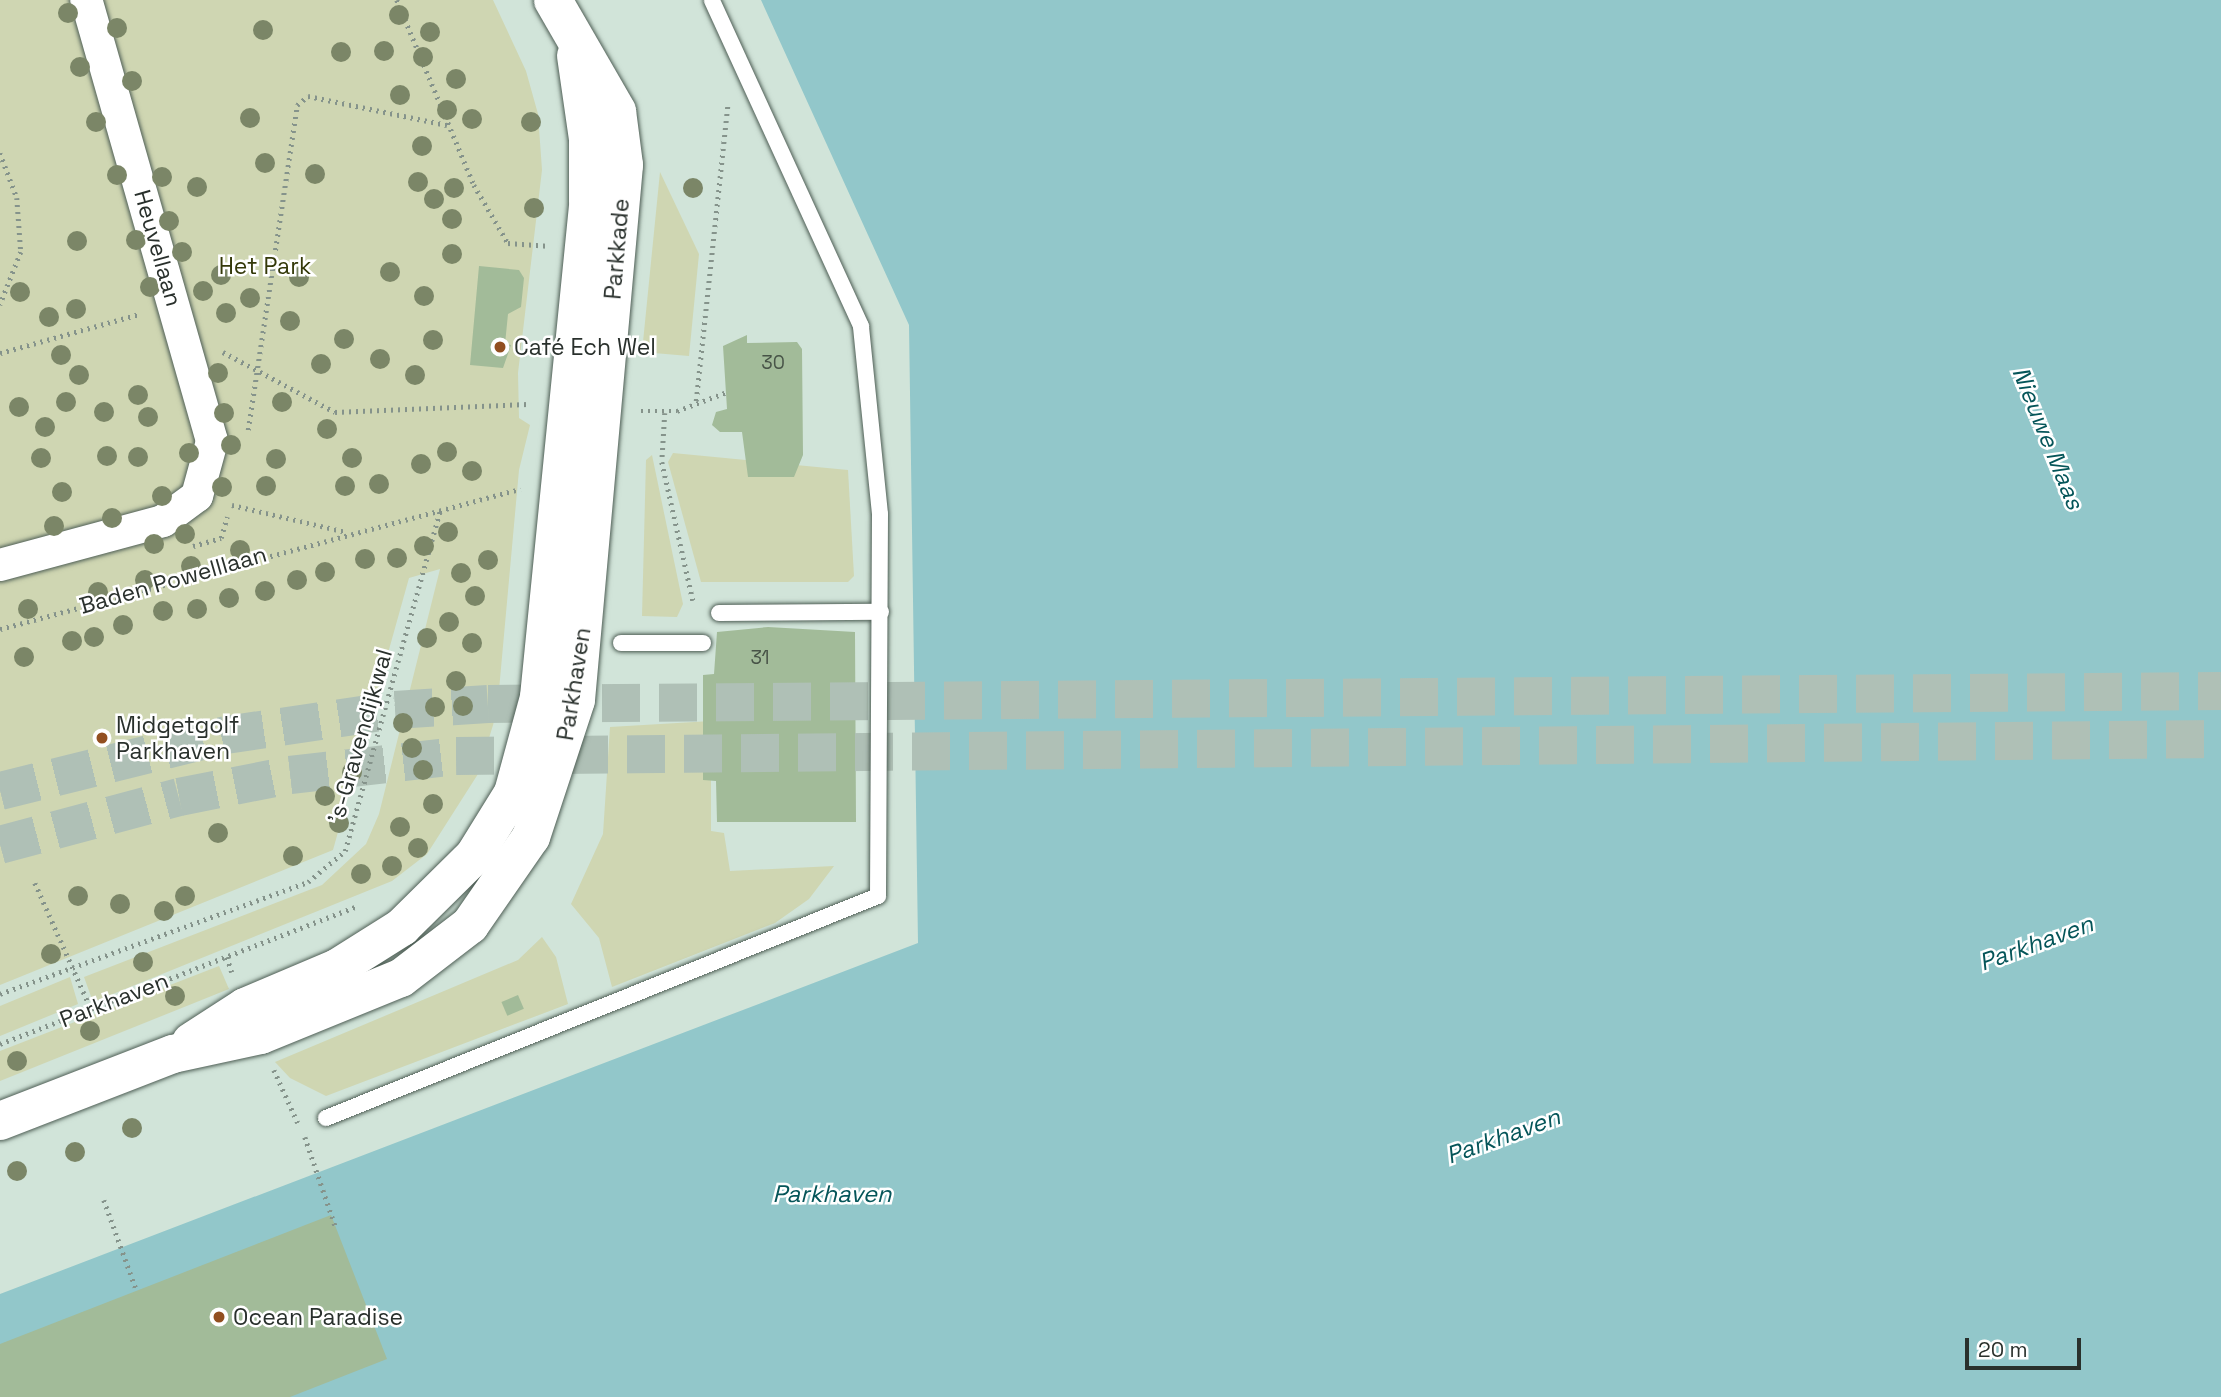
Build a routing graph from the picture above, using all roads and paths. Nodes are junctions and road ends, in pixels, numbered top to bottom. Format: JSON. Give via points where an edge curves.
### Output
{"nodes":[{"id":1,"x":86,"y":0,"type":"edge"},
{"id":2,"x":397,"y":0,"type":"edge"},
{"id":3,"x":553,"y":0,"type":"edge"},
{"id":4,"x":712,"y":0,"type":"edge"},
{"id":5,"x":574,"y":43,"type":"junction"},
{"id":6,"x":735,"y":48,"type":"junction"},
{"id":7,"x":447,"y":125,"type":"junction"},
{"id":8,"x":0,"y":153,"type":"edge"},
{"id":9,"x":522,"y":244,"type":"dead end"},
{"id":10,"x":0,"y":305,"type":"edge"},
{"id":11,"x":141,"y":314,"type":"junction"},
{"id":12,"x":145,"y":327,"type":"dead end"},
{"id":13,"x":180,"y":328,"type":"junction"},
{"id":14,"x":0,"y":353,"type":"edge"},
{"id":15,"x":261,"y":373,"type":"junction"},
{"id":16,"x":727,"y":392,"type":"dead end"},
{"id":17,"x":696,"y":402,"type":"junction"},
{"id":18,"x":567,"y":406,"type":"junction"},
{"id":19,"x":641,"y":411,"type":"dead end"},
{"id":20,"x":665,"y":413,"type":"junction"},
{"id":21,"x":246,"y":439,"type":"dead end"},
{"id":22,"x":597,"y":468,"type":"joint"},
{"id":23,"x":561,"y":477,"type":"joint"},
{"id":24,"x":522,"y":488,"type":"dead end"},
{"id":25,"x":234,"y":492,"type":"dead end"},
{"id":26,"x":197,"y":496,"type":"junction"},
{"id":27,"x":230,"y":505,"type":"junction"},
{"id":28,"x":440,"y":510,"type":"junction"},
{"id":29,"x":347,"y":532,"type":"junction"},
{"id":30,"x":0,"y":565,"type":"edge"},
{"id":31,"x":881,"y":612,"type":"junction"},
{"id":32,"x":719,"y":613,"type":"dead end"},
{"id":33,"x":0,"y":629,"type":"edge"},
{"id":34,"x":621,"y":643,"type":"dead end"},
{"id":35,"x":703,"y":643,"type":"joint"},
{"id":36,"x":35,"y":883,"type":"dead end"},
{"id":37,"x":424,"y":909,"type":"junction"},
{"id":38,"x":71,"y":967,"type":"junction"},
{"id":39,"x":0,"y":994,"type":"edge"},
{"id":40,"x":91,"y":1009,"type":"junction"},
{"id":41,"x":0,"y":1044,"type":"edge"},
{"id":42,"x":173,"y":1054,"type":"junction"},
{"id":43,"x":326,"y":1118,"type":"dead end"},
{"id":44,"x":0,"y":1121,"type":"edge"},
{"id":45,"x":311,"y":1150,"type":"dead end"},
{"id":46,"x":104,"y":1200,"type":"dead end"},
{"id":47,"x":336,"y":1228,"type":"dead end"},
{"id":48,"x":136,"y":1289,"type":"dead end"}],
"edges":[{"from":1,"to":13,"type":"street","name":"Heuvellaan"},
{"from":2,"to":7,"type":"path"},
{"from":3,"to":5,"type":"street","name":"Parkkade"},
{"from":4,"to":6,"type":"lane"},
{"from":5,"to":18,"type":"street","name":"Parkkade","via":[[588,139],[589,202]]},
{"from":5,"to":22,"type":"street","name":"Parkkade","via":[[617,111],[624,150]]},
{"from":6,"to":17,"type":"path"},
{"from":6,"to":31,"type":"lane","via":[[861,326],[880,514]]},
{"from":7,"to":9,"type":"path","via":[[508,243]]},
{"from":7,"to":15,"type":"path","via":[[308,96],[297,105]]},
{"from":8,"to":10,"type":"path","via":[[17,198],[21,252]]},
{"from":11,"to":12,"type":"path"},
{"from":11,"to":13,"type":"path"},
{"from":11,"to":14,"type":"path"},
{"from":13,"to":26,"type":"street","name":"Heuvellaan","via":[[211,429]]},
{"from":15,"to":18,"type":"path","via":[[328,409],[353,414]]},
{"from":15,"to":21,"type":"path"},
{"from":16,"to":17,"type":"path"},
{"from":17,"to":20,"type":"path"},
{"from":18,"to":23,"type":"street","name":"Parkkade"},
{"from":19,"to":20,"type":"path"},
{"from":20,"to":35,"type":"path","via":[[662,462]]},
{"from":22,"to":42,"type":"street","name":"Parkhaven","via":[[576,701],[547,802],[512,872],[461,933],[401,978],[261,1035]]},
{"from":23,"to":37,"type":"street","name":"Parkhaven","via":[[539,697],[524,764],[494,831]]},
{"from":24,"to":28,"type":"path"},
{"from":25,"to":27,"type":"path"},
{"from":26,"to":27,"type":"path","name":"Baden Powelllaan"},
{"from":26,"to":30,"type":"street","via":[[163,521]]},
{"from":27,"to":29,"type":"path","name":"Baden Powelllaan"},
{"from":28,"to":29,"type":"path","name":"Baden Powelllaan"},
{"from":28,"to":38,"type":"path","name":"'s-Gravendijkwal","via":[[345,851],[308,882]]},
{"from":29,"to":33,"type":"path","name":"Baden Powelllaan"},
{"from":31,"to":32,"type":"lane"},
{"from":31,"to":43,"type":"lane","via":[[878,896]]},
{"from":34,"to":35,"type":"lane"},
{"from":36,"to":38,"type":"path"},
{"from":37,"to":40,"type":"path","name":"Parkhaven","via":[[384,895]]},
{"from":37,"to":42,"type":"street","name":"Parkhaven","via":[[370,950],[245,1007]]},
{"from":38,"to":39,"type":"path","name":"'s-Gravendijkwal"},
{"from":38,"to":40,"type":"path"},
{"from":40,"to":41,"type":"path","name":"Parkhaven"},
{"from":42,"to":44,"type":"street","name":"Parkhaven"},
{"from":45,"to":47,"type":"path"},
{"from":46,"to":48,"type":"path"}]}
